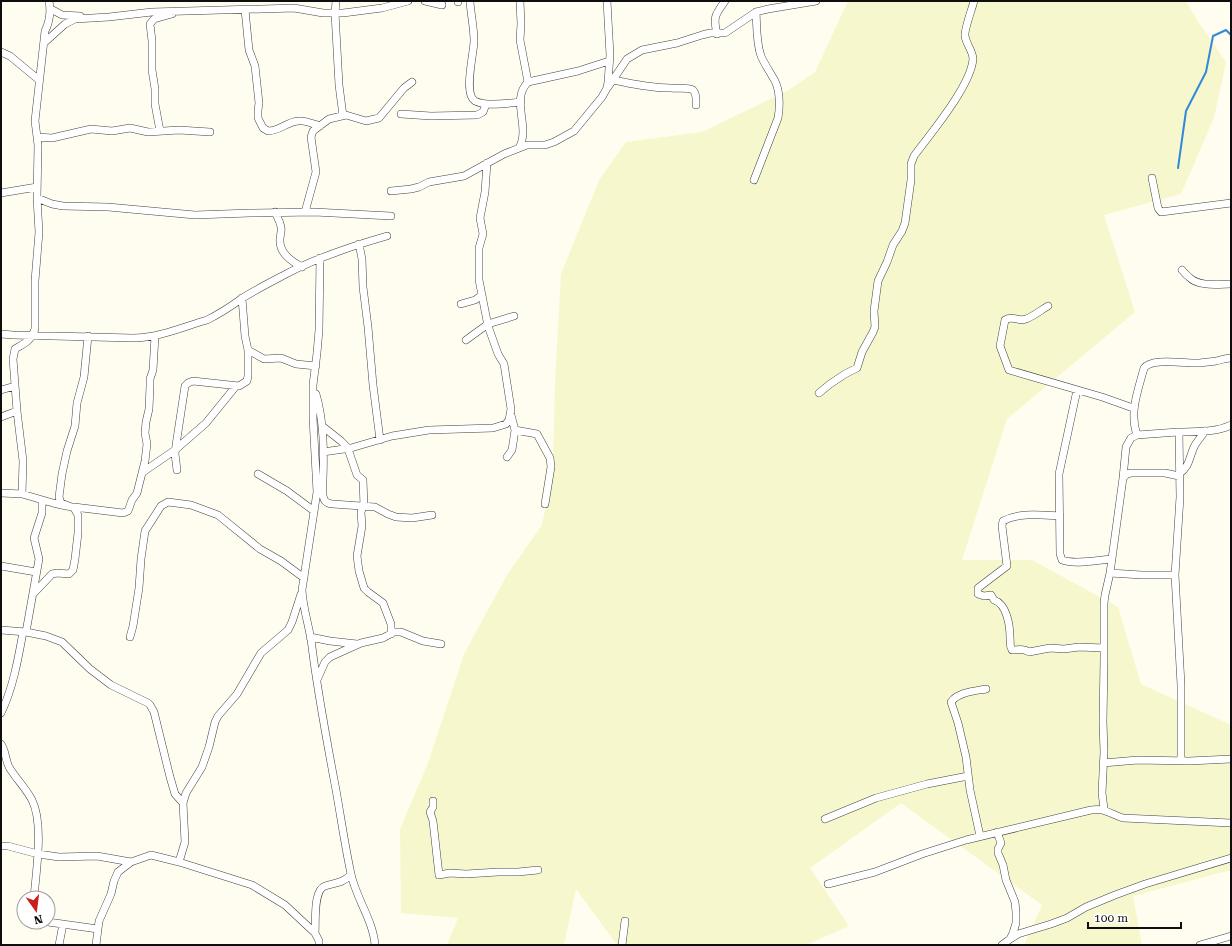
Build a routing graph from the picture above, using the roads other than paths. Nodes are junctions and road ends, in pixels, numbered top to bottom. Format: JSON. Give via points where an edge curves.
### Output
{"nodes":[{"id":1,"x":49,"y":1,"type":"edge"},
{"id":2,"x":336,"y":1,"type":"edge"},
{"id":3,"x":408,"y":1,"type":"edge"},
{"id":4,"x":425,"y":1,"type":"edge"},
{"id":5,"x":520,"y":1,"type":"edge"},
{"id":6,"x":607,"y":1,"type":"edge"},
{"id":7,"x":725,"y":1,"type":"edge"},
{"id":8,"x":816,"y":1,"type":"edge"},
{"id":9,"x":974,"y":1,"type":"edge"},
{"id":10,"x":470,"y":2,"type":"edge"},
{"id":11,"x":393,"y":3,"type":"edge"},
{"id":12,"x":293,"y":4,"type":"edge"},
{"id":13,"x":442,"y":5,"type":"dead end"},
{"id":14,"x":51,"y":9,"type":"junction"},
{"id":15,"x":245,"y":10,"type":"junction"},
{"id":16,"x":176,"y":12,"type":"junction"},
{"id":17,"x":756,"y":12,"type":"junction"},
{"id":18,"x":335,"y":13,"type":"junction"},
{"id":19,"x":119,"y":16,"type":"junction"},
{"id":20,"x":717,"y":34,"type":"junction"},
{"id":21,"x":44,"y":43,"type":"junction"},
{"id":22,"x":1,"y":52,"type":"edge"},
{"id":23,"x":609,"y":61,"type":"junction"},
{"id":24,"x":39,"y":80,"type":"junction"},
{"id":25,"x":612,"y":80,"type":"junction"},
{"id":26,"x":412,"y":82,"type":"dead end"},
{"id":27,"x":528,"y":82,"type":"junction"},
{"id":28,"x":607,"y":88,"type":"junction"},
{"id":29,"x":521,"y":102,"type":"junction"},
{"id":30,"x":486,"y":104,"type":"junction"},
{"id":31,"x":696,"y":105,"type":"dead end"},
{"id":32,"x":401,"y":114,"type":"dead end"},
{"id":33,"x":343,"y":116,"type":"junction"},
{"id":34,"x":320,"y":126,"type":"junction"},
{"id":35,"x":160,"y":131,"type":"junction"},
{"id":36,"x":210,"y":132,"type":"dead end"},
{"id":37,"x":37,"y":137,"type":"junction"},
{"id":38,"x":520,"y":148,"type":"junction"},
{"id":39,"x":487,"y":163,"type":"junction"},
{"id":40,"x":1152,"y":178,"type":"dead end"},
{"id":41,"x":754,"y":180,"type":"dead end"},
{"id":42,"x":37,"y":187,"type":"junction"},
{"id":43,"x":392,"y":191,"type":"dead end"},
{"id":44,"x":1,"y":192,"type":"edge"},
{"id":45,"x":37,"y":198,"type":"junction"},
{"id":46,"x":1231,"y":203,"type":"edge"},
{"id":47,"x":275,"y":212,"type":"junction"},
{"id":48,"x":305,"y":212,"type":"junction"},
{"id":49,"x":391,"y":216,"type":"dead end"},
{"id":50,"x":386,"y":236,"type":"dead end"},
{"id":51,"x":359,"y":244,"type":"junction"},
{"id":52,"x":320,"y":258,"type":"junction"},
{"id":53,"x":302,"y":267,"type":"junction"},
{"id":54,"x":1182,"y":270,"type":"dead end"},
{"id":55,"x":1231,"y":284,"type":"edge"},
{"id":56,"x":482,"y":296,"type":"junction"},
{"id":57,"x":242,"y":298,"type":"junction"},
{"id":58,"x":461,"y":304,"type":"dead end"},
{"id":59,"x":1048,"y":306,"type":"dead end"},
{"id":60,"x":514,"y":316,"type":"dead end"},
{"id":61,"x":488,"y":324,"type":"junction"},
{"id":62,"x":1,"y":334,"type":"edge"},
{"id":63,"x":32,"y":336,"type":"junction"},
{"id":64,"x":88,"y":336,"type":"junction"},
{"id":65,"x":155,"y":336,"type":"junction"},
{"id":66,"x":466,"y":340,"type":"dead end"},
{"id":67,"x":248,"y":350,"type":"junction"},
{"id":68,"x":1231,"y":358,"type":"edge"},
{"id":69,"x":316,"y":366,"type":"junction"},
{"id":70,"x":313,"y":385,"type":"junction"},
{"id":71,"x":15,"y":386,"type":"junction"},
{"id":72,"x":236,"y":386,"type":"junction"},
{"id":73,"x":1,"y":390,"type":"edge"},
{"id":74,"x":1077,"y":390,"type":"junction"},
{"id":75,"x":819,"y":393,"type":"dead end"},
{"id":76,"x":1133,"y":408,"type":"junction"},
{"id":77,"x":17,"y":411,"type":"junction"},
{"id":78,"x":510,"y":414,"type":"junction"},
{"id":79,"x":1,"y":416,"type":"edge"},
{"id":80,"x":1231,"y":425,"type":"edge"},
{"id":81,"x":322,"y":426,"type":"junction"},
{"id":82,"x":515,"y":430,"type":"junction"},
{"id":83,"x":1205,"y":431,"type":"junction"},
{"id":84,"x":1179,"y":432,"type":"junction"},
{"id":85,"x":1137,"y":435,"type":"junction"},
{"id":86,"x":380,"y":440,"type":"junction"},
{"id":87,"x":348,"y":449,"type":"junction"},
{"id":88,"x":175,"y":450,"type":"junction"},
{"id":89,"x":324,"y":452,"type":"junction"},
{"id":90,"x":507,"y":457,"type":"dead end"},
{"id":91,"x":177,"y":470,"type":"dead end"},
{"id":92,"x":143,"y":472,"type":"junction"},
{"id":93,"x":258,"y":474,"type":"dead end"},
{"id":94,"x":1179,"y":475,"type":"junction"},
{"id":95,"x":1123,"y":478,"type":"junction"},
{"id":96,"x":1,"y":493,"type":"edge"},
{"id":97,"x":22,"y":494,"type":"junction"},
{"id":98,"x":42,"y":500,"type":"junction"},
{"id":99,"x":545,"y":504,"type":"dead end"},
{"id":100,"x":66,"y":506,"type":"junction"},
{"id":101,"x":363,"y":506,"type":"junction"},
{"id":102,"x":314,"y":511,"type":"junction"},
{"id":103,"x":432,"y":515,"type":"dead end"},
{"id":104,"x":1060,"y":516,"type":"junction"},
{"id":105,"x":1112,"y":559,"type":"junction"},
{"id":106,"x":1,"y":566,"type":"edge"},
{"id":107,"x":36,"y":572,"type":"junction"},
{"id":108,"x":1110,"y":573,"type":"junction"},
{"id":109,"x":1175,"y":575,"type":"junction"},
{"id":110,"x":304,"y":578,"type":"junction"},
{"id":111,"x":302,"y":590,"type":"junction"},
{"id":112,"x":33,"y":594,"type":"junction"},
{"id":113,"x":1,"y":630,"type":"edge"},
{"id":114,"x":24,"y":632,"type":"junction"},
{"id":115,"x":391,"y":634,"type":"junction"},
{"id":116,"x":130,"y":637,"type":"dead end"},
{"id":117,"x":310,"y":637,"type":"junction"},
{"id":118,"x":357,"y":644,"type":"junction"},
{"id":119,"x":442,"y":644,"type":"dead end"},
{"id":120,"x":1104,"y":648,"type":"junction"},
{"id":121,"x":316,"y":681,"type":"junction"},
{"id":122,"x":986,"y":689,"type":"dead end"},
{"id":123,"x":1,"y":713,"type":"edge"},
{"id":124,"x":1,"y":744,"type":"edge"},
{"id":125,"x":1231,"y":759,"type":"edge"},
{"id":126,"x":1181,"y":761,"type":"junction"},
{"id":127,"x":1103,"y":763,"type":"junction"},
{"id":128,"x":968,"y":776,"type":"junction"},
{"id":129,"x":433,"y":801,"type":"dead end"},
{"id":130,"x":183,"y":803,"type":"junction"},
{"id":131,"x":1104,"y":809,"type":"junction"},
{"id":132,"x":825,"y":819,"type":"dead end"},
{"id":133,"x":1231,"y":823,"type":"edge"},
{"id":134,"x":997,"y":832,"type":"junction"},
{"id":135,"x":980,"y":836,"type":"junction"},
{"id":136,"x":1,"y":846,"type":"edge"},
{"id":137,"x":38,"y":854,"type":"junction"},
{"id":138,"x":1231,"y":858,"type":"edge"},
{"id":139,"x":131,"y":862,"type":"junction"},
{"id":140,"x":179,"y":862,"type":"junction"},
{"id":141,"x":538,"y":870,"type":"dead end"},
{"id":142,"x":351,"y":875,"type":"junction"},
{"id":143,"x":828,"y":884,"type":"dead end"},
{"id":144,"x":35,"y":890,"type":"edge"},
{"id":145,"x":625,"y":921,"type":"dead end"},
{"id":146,"x":56,"y":923,"type":"edge"},
{"id":147,"x":63,"y":924,"type":"junction"},
{"id":148,"x":98,"y":929,"type":"junction"},
{"id":149,"x":315,"y":932,"type":"junction"},
{"id":150,"x":1231,"y":936,"type":"edge"},
{"id":151,"x":1010,"y":939,"type":"junction"},
{"id":152,"x":59,"y":945,"type":"edge"},
{"id":153,"x":96,"y":945,"type":"edge"},
{"id":154,"x":319,"y":945,"type":"edge"},
{"id":155,"x":375,"y":945,"type":"edge"},
{"id":156,"x":622,"y":945,"type":"edge"},
{"id":157,"x":1002,"y":945,"type":"edge"},
{"id":158,"x":1200,"y":945,"type":"edge"}],
"edges":[{"from":1,"to":14,"type":"street"},
{"from":2,"to":18,"type":"street"},
{"from":3,"to":11,"type":"street"},
{"from":4,"to":13,"type":"street"},
{"from":5,"to":27,"type":"street","via":[[520,40]]},
{"from":6,"to":23,"type":"street"},
{"from":7,"to":20,"type":"street","via":[[715,18]]},
{"from":8,"to":17,"type":"street"},
{"from":9,"to":75,"type":"street","via":[[965,31],[966,40],[973,54],[970,73],[952,105],[914,156],[911,164],[905,223],[878,281],[874,311],[875,327],[857,368]]},
{"from":10,"to":30,"type":"street","via":[[474,44],[470,63],[471,95],[476,101]]},
{"from":11,"to":18,"type":"street","via":[[382,8]]},
{"from":12,"to":15,"type":"street"},
{"from":12,"to":18,"type":"street","via":[[323,13]]},
{"from":14,"to":19,"type":"street","via":[[62,15]]},
{"from":14,"to":21,"type":"street"},
{"from":15,"to":16,"type":"street"},
{"from":15,"to":34,"type":"street","via":[[249,50],[255,66],[259,122],[268,131],[296,121]]},
{"from":16,"to":19,"type":"street"},
{"from":16,"to":35,"type":"street","via":[[150,24],[155,104]]},
{"from":17,"to":20,"type":"street","via":[[728,32]]},
{"from":17,"to":41,"type":"street","via":[[759,48],[777,88],[780,111]]},
{"from":18,"to":33,"type":"street"},
{"from":19,"to":21,"type":"street","via":[[75,19],[65,24]]},
{"from":20,"to":25,"type":"street","via":[[710,33],[642,50],[627,59]]},
{"from":21,"to":24,"type":"street"},
{"from":22,"to":24,"type":"street","via":[[14,59]]},
{"from":23,"to":27,"type":"street"},
{"from":23,"to":28,"type":"street"},
{"from":24,"to":37,"type":"street","via":[[35,121]]},
{"from":25,"to":28,"type":"street"},
{"from":25,"to":31,"type":"street","via":[[638,86],[692,90],[696,96]]},
{"from":26,"to":33,"type":"street","via":[[379,118],[366,121],[349,115]]},
{"from":27,"to":29,"type":"street"},
{"from":28,"to":38,"type":"street","via":[[574,131],[545,145],[527,145]]},
{"from":29,"to":30,"type":"street"},
{"from":29,"to":38,"type":"street","via":[[524,128]]},
{"from":30,"to":32,"type":"street","via":[[483,112],[477,115]]},
{"from":33,"to":34,"type":"street","via":[[329,119]]},
{"from":34,"to":48,"type":"street","via":[[312,134],[316,172]]},
{"from":35,"to":36,"type":"street"},
{"from":35,"to":37,"type":"street","via":[[130,128],[91,129],[52,138]]},
{"from":37,"to":42,"type":"street"},
{"from":38,"to":39,"type":"street"},
{"from":39,"to":43,"type":"street","via":[[464,176]]},
{"from":39,"to":56,"type":"street","via":[[480,218],[483,234],[479,248]]},
{"from":40,"to":46,"type":"street","via":[[1161,212]]},
{"from":42,"to":44,"type":"street"},
{"from":42,"to":45,"type":"street"},
{"from":45,"to":47,"type":"street","via":[[63,206],[108,207],[195,215]]},
{"from":45,"to":63,"type":"street","via":[[39,232],[35,329]]},
{"from":47,"to":48,"type":"street"},
{"from":47,"to":53,"type":"street","via":[[282,229],[282,250],[287,258]]},
{"from":48,"to":49,"type":"street"},
{"from":50,"to":51,"type":"street"},
{"from":51,"to":52,"type":"street"},
{"from":51,"to":86,"type":"street"},
{"from":52,"to":53,"type":"street"},
{"from":52,"to":69,"type":"street"},
{"from":53,"to":57,"type":"street"},
{"from":54,"to":55,"type":"street","via":[[1196,282]]},
{"from":56,"to":58,"type":"street"},
{"from":56,"to":61,"type":"street"},
{"from":57,"to":65,"type":"street","via":[[207,320]]},
{"from":57,"to":67,"type":"street"},
{"from":59,"to":74,"type":"street","via":[[1025,319],[1011,317],[1005,320],[1000,341],[1001,351],[1011,371]]},
{"from":60,"to":61,"type":"street"},
{"from":61,"to":66,"type":"street"},
{"from":61,"to":78,"type":"street","via":[[504,364]]},
{"from":62,"to":63,"type":"street"},
{"from":63,"to":64,"type":"street"},
{"from":63,"to":71,"type":"street","via":[[14,352]]},
{"from":64,"to":65,"type":"street"},
{"from":64,"to":100,"type":"street","via":[[84,377],[76,403],[75,426],[64,462],[58,497]]},
{"from":65,"to":92,"type":"street"},
{"from":67,"to":69,"type":"street","via":[[264,358],[281,358],[296,364]]},
{"from":67,"to":72,"type":"street","via":[[247,381]]},
{"from":68,"to":76,"type":"street","via":[[1199,363],[1156,362],[1146,365]]},
{"from":69,"to":70,"type":"street"},
{"from":70,"to":81,"type":"street"},
{"from":70,"to":102,"type":"street","via":[[317,492]]},
{"from":71,"to":73,"type":"street"},
{"from":71,"to":77,"type":"street"},
{"from":72,"to":88,"type":"street","via":[[206,423]]},
{"from":72,"to":88,"type":"street","via":[[188,383],[182,402]]},
{"from":74,"to":76,"type":"street"},
{"from":74,"to":104,"type":"street","via":[[1059,474]]},
{"from":76,"to":85,"type":"street"},
{"from":77,"to":79,"type":"street"},
{"from":77,"to":97,"type":"street","via":[[23,461]]},
{"from":78,"to":82,"type":"street"},
{"from":78,"to":86,"type":"street","via":[[506,424],[497,427],[429,430]]},
{"from":80,"to":83,"type":"street"},
{"from":81,"to":87,"type":"street"},
{"from":81,"to":89,"type":"street"},
{"from":82,"to":90,"type":"street","via":[[512,450]]},
{"from":82,"to":99,"type":"street","via":[[537,434],[550,458]]},
{"from":83,"to":84,"type":"street"},
{"from":83,"to":94,"type":"street","via":[[1194,448],[1188,466]]},
{"from":84,"to":85,"type":"street"},
{"from":84,"to":94,"type":"street"},
{"from":85,"to":95,"type":"street","via":[[1131,438],[1126,447]]},
{"from":86,"to":87,"type":"street"},
{"from":87,"to":89,"type":"street"},
{"from":87,"to":101,"type":"street","via":[[357,475],[363,480]]},
{"from":88,"to":91,"type":"street"},
{"from":88,"to":92,"type":"street"},
{"from":89,"to":101,"type":"street","via":[[322,492],[325,501]]},
{"from":92,"to":100,"type":"street","via":[[137,493],[126,512]]},
{"from":93,"to":102,"type":"street"},
{"from":94,"to":95,"type":"street","via":[[1131,473]]},
{"from":94,"to":109,"type":"street"},
{"from":95,"to":105,"type":"street"},
{"from":96,"to":97,"type":"street"},
{"from":97,"to":98,"type":"street"},
{"from":98,"to":100,"type":"street"},
{"from":98,"to":107,"type":"street","via":[[42,513],[34,538],[39,559]]},
{"from":100,"to":112,"type":"street","via":[[74,508],[78,515],[73,570],[69,574],[52,574]]},
{"from":101,"to":103,"type":"street","via":[[375,507],[396,517]]},
{"from":101,"to":115,"type":"street","via":[[357,556],[359,571],[364,588],[383,603]]},
{"from":102,"to":110,"type":"street"},
{"from":104,"to":105,"type":"street","via":[[1062,560],[1079,562]]},
{"from":104,"to":120,"type":"street","via":[[1030,515],[1003,521],[1007,566],[978,588],[978,594],[991,595],[1001,605],[1007,617],[1012,650],[1026,649],[1029,652],[1050,648]]},
{"from":105,"to":108,"type":"street"},
{"from":106,"to":107,"type":"street"},
{"from":107,"to":112,"type":"street"},
{"from":108,"to":109,"type":"street"},
{"from":108,"to":120,"type":"street","via":[[1104,603]]},
{"from":109,"to":126,"type":"street","via":[[1181,685]]},
{"from":110,"to":111,"type":"street"},
{"from":110,"to":116,"type":"street","via":[[260,549],[218,515],[191,505],[168,502],[161,506],[145,530],[139,588]]},
{"from":111,"to":117,"type":"street"},
{"from":111,"to":130,"type":"street","via":[[288,630],[261,653],[236,694],[218,716],[202,767],[186,793]]},
{"from":112,"to":114,"type":"street"},
{"from":113,"to":114,"type":"street"},
{"from":114,"to":123,"type":"street","via":[[14,678]]},
{"from":114,"to":130,"type":"street","via":[[62,642],[111,685],[150,705],[170,777],[176,794]]},
{"from":115,"to":118,"type":"street"},
{"from":115,"to":119,"type":"street","via":[[401,632],[424,641]]},
{"from":117,"to":118,"type":"street"},
{"from":117,"to":121,"type":"street"},
{"from":118,"to":121,"type":"street","via":[[330,656]]},
{"from":120,"to":127,"type":"street"},
{"from":121,"to":142,"type":"street"},
{"from":122,"to":128,"type":"street","via":[[962,694],[951,702],[966,757]]},
{"from":124,"to":137,"type":"street","via":[[8,766],[37,810]]},
{"from":125,"to":126,"type":"street"},
{"from":126,"to":127,"type":"street","via":[[1138,760]]},
{"from":127,"to":131,"type":"street"},
{"from":128,"to":132,"type":"street","via":[[876,798]]},
{"from":128,"to":135,"type":"street"},
{"from":129,"to":141,"type":"street","via":[[430,812],[439,875]]},
{"from":130,"to":140,"type":"street","via":[[186,842]]},
{"from":131,"to":133,"type":"street","via":[[1123,818]]},
{"from":131,"to":134,"type":"street","via":[[1073,813]]},
{"from":134,"to":135,"type":"street"},
{"from":134,"to":151,"type":"street","via":[[1002,843],[998,850],[1015,902],[1016,923]]},
{"from":135,"to":143,"type":"street","via":[[875,872]]},
{"from":136,"to":137,"type":"street"},
{"from":137,"to":139,"type":"street","via":[[59,857],[97,856]]},
{"from":137,"to":144,"type":"street"},
{"from":138,"to":151,"type":"street","via":[[1145,884],[1086,907],[1062,920]]},
{"from":139,"to":140,"type":"street","via":[[151,855]]},
{"from":139,"to":148,"type":"street","via":[[118,872]]},
{"from":140,"to":149,"type":"street","via":[[252,885],[285,905]]},
{"from":142,"to":149,"type":"street","via":[[344,882],[324,886],[319,890]]},
{"from":142,"to":155,"type":"street"},
{"from":145,"to":156,"type":"street"},
{"from":146,"to":147,"type":"street"},
{"from":147,"to":148,"type":"street"},
{"from":147,"to":152,"type":"street"},
{"from":148,"to":153,"type":"street"},
{"from":149,"to":154,"type":"street"},
{"from":150,"to":158,"type":"street"},
{"from":151,"to":157,"type":"street"}]}
